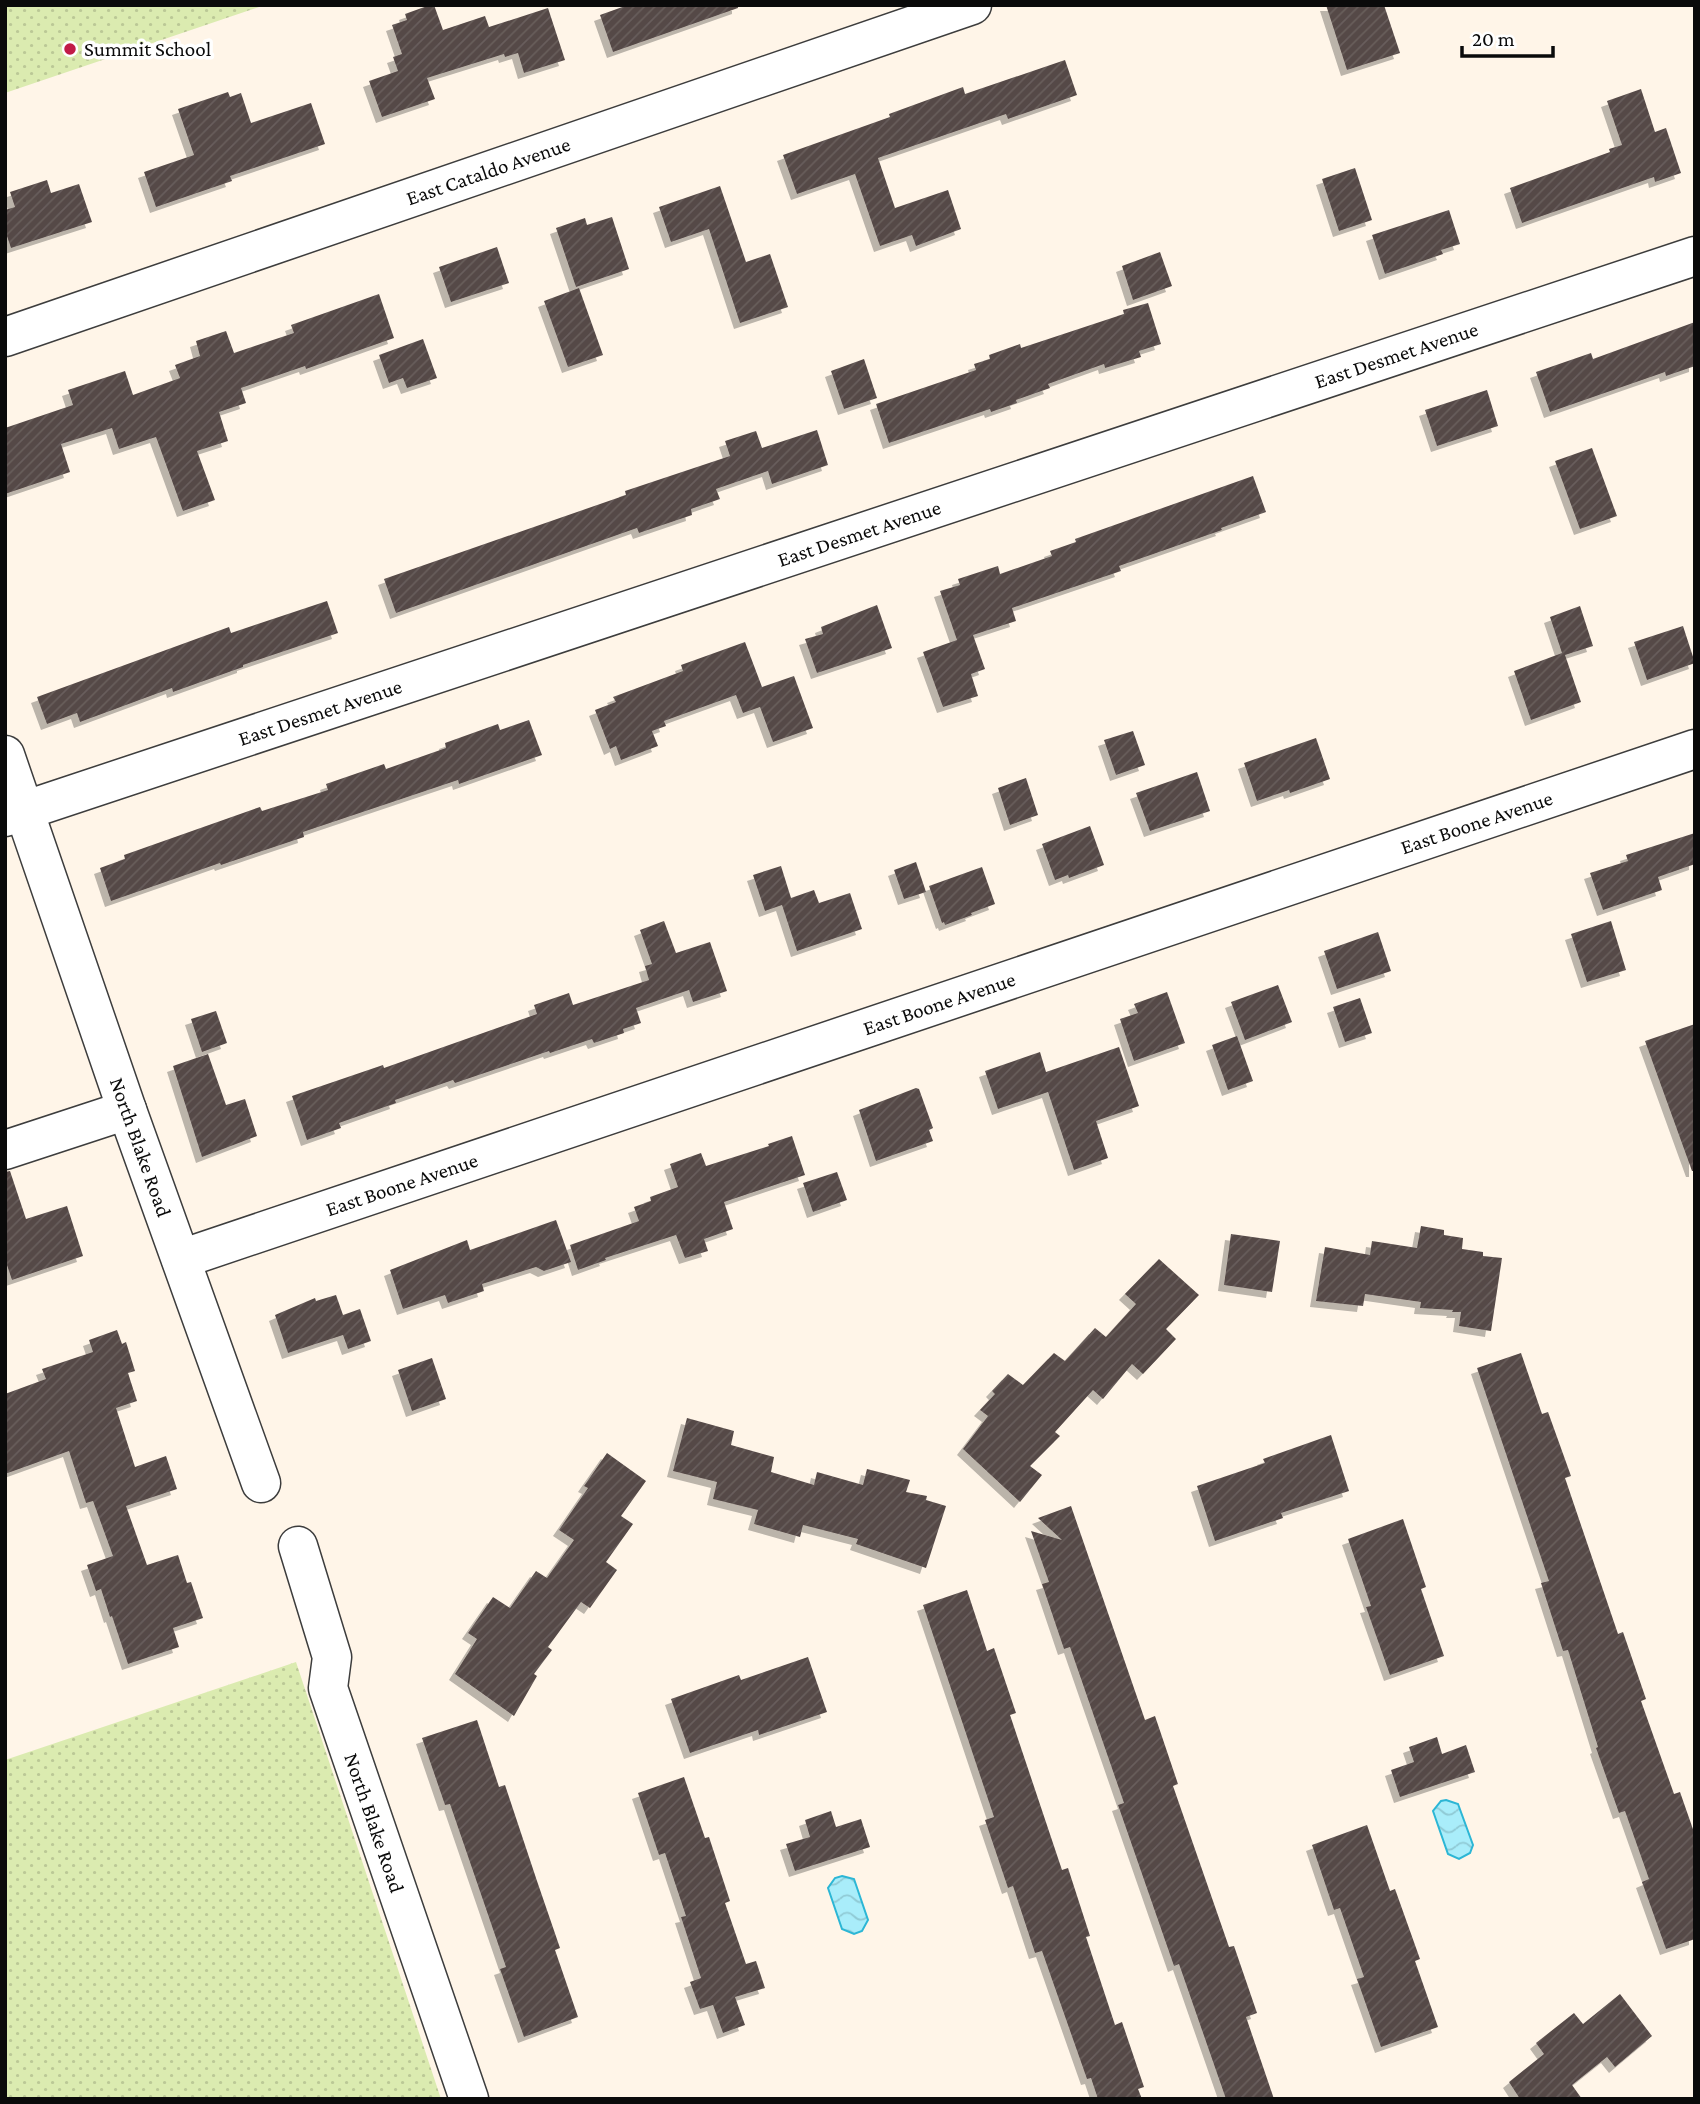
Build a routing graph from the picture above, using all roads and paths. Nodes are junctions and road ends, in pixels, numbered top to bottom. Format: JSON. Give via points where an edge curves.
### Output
{"nodes":[{"id":1,"x":972,"y":5,"type":"edge"},
{"id":2,"x":1695,"y":256,"type":"edge"},
{"id":3,"x":5,"y":337,"type":"edge"},
{"id":4,"x":1695,"y":749,"type":"edge"},
{"id":5,"x":5,"y":755,"type":"edge"},
{"id":6,"x":14,"y":814,"type":"edge"},
{"id":7,"x":127,"y":1110,"type":"junction"},
{"id":8,"x":5,"y":1150,"type":"edge"},
{"id":9,"x":181,"y":1259,"type":"junction"},
{"id":10,"x":261,"y":1483,"type":"dead end"},
{"id":11,"x":298,"y":1546,"type":"dead end"},
{"id":12,"x":469,"y":2099,"type":"edge"}],
"edges":[{"from":1,"to":3,"type":"street","name":"East Cataldo Avenue"},
{"from":2,"to":6,"type":"street","name":"East Desmet Avenue"},
{"from":4,"to":9,"type":"street","name":"East Boone Avenue"},
{"from":5,"to":6,"type":"street","name":"North Blake Road"},
{"from":6,"to":7,"type":"street","name":"North Blake Road"},
{"from":7,"to":8,"type":"street"},
{"from":7,"to":9,"type":"street","name":"North Blake Road"},
{"from":9,"to":10,"type":"street","name":"North Blake Road"},
{"from":11,"to":12,"type":"street","name":"North Blake Road","via":[[332,1657],[328,1688]]}]}
